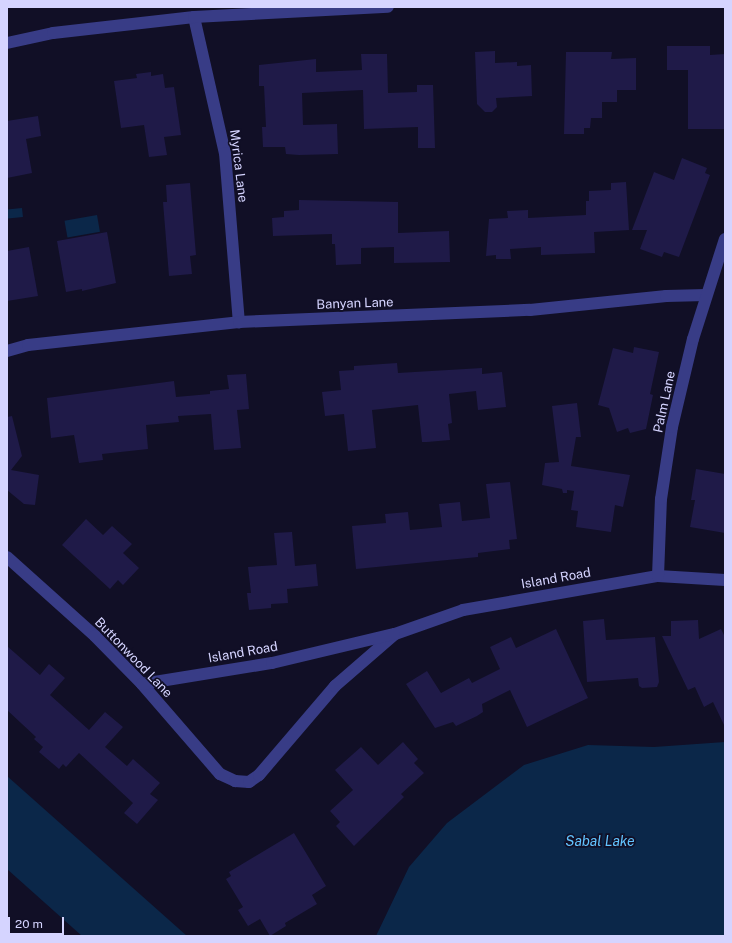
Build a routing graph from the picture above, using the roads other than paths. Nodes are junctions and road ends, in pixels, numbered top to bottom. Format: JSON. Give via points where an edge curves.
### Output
{"nodes":[{"id":1,"x":388,"y":7,"type":"edge"},
{"id":2,"x":194,"y":17,"type":"junction"},
{"id":3,"x":7,"y":42,"type":"edge"},
{"id":4,"x":725,"y":239,"type":"edge"},
{"id":5,"x":706,"y":295,"type":"junction"},
{"id":6,"x":239,"y":322,"type":"junction"},
{"id":7,"x":7,"y":351,"type":"edge"},
{"id":8,"x":7,"y":557,"type":"edge"},
{"id":9,"x":658,"y":576,"type":"junction"},
{"id":10,"x":725,"y":580,"type":"edge"},
{"id":11,"x":395,"y":634,"type":"junction"},
{"id":12,"x":142,"y":684,"type":"junction"},
{"id":13,"x":235,"y":781,"type":"joint"}],
"edges":[{"from":1,"to":2,"type":"street"},
{"from":2,"to":3,"type":"street","via":[[53,33]]},
{"from":2,"to":6,"type":"street","name":"Myrica Lane","via":[[225,153]]},
{"from":4,"to":5,"type":"street","name":"Palm Lane"},
{"from":5,"to":6,"type":"street","name":"Banyan Lane","via":[[666,296],[530,310]]},
{"from":5,"to":9,"type":"street","name":"Palm Lane","via":[[672,427],[661,498]]},
{"from":6,"to":7,"type":"street","name":"Banyan Lane","via":[[28,344]]},
{"from":8,"to":12,"type":"street","name":"Buttonwood Lane","via":[[95,636]]},
{"from":9,"to":10,"type":"street","name":"Island Road"},
{"from":9,"to":11,"type":"street","name":"Island Road","via":[[463,610]]},
{"from":11,"to":12,"type":"street","name":"Island Road","via":[[272,663]]},
{"from":11,"to":13,"type":"street","name":"Island Road","via":[[335,686],[259,775],[249,782]]},
{"from":12,"to":13,"type":"street","name":"Buttonwood Lane","via":[[220,774]]}]}
